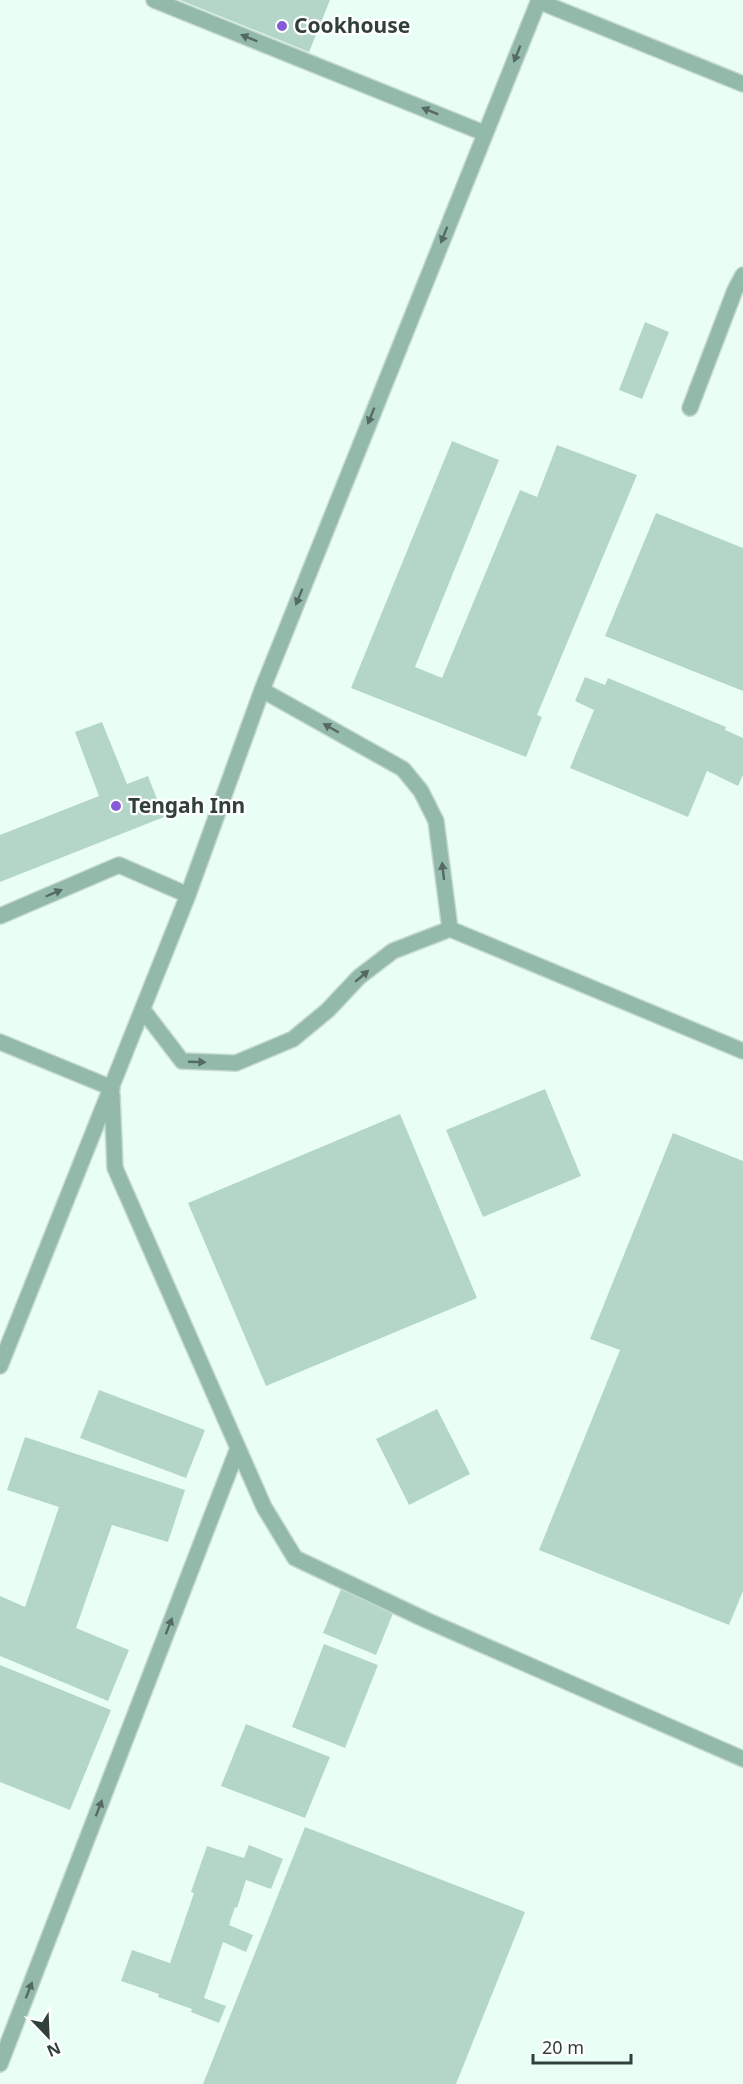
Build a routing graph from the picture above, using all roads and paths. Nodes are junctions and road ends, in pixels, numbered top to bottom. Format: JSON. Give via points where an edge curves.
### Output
{"nodes":[{"id":1,"x":154,"y":0,"type":"edge"},
{"id":2,"x":538,"y":0,"type":"edge"},
{"id":3,"x":743,"y":84,"type":"edge"},
{"id":4,"x":484,"y":133,"type":"junction"},
{"id":5,"x":743,"y":275,"type":"edge"},
{"id":6,"x":690,"y":408,"type":"dead end"},
{"id":7,"x":262,"y":690,"type":"junction"},
{"id":8,"x":188,"y":895,"type":"junction"},
{"id":9,"x":0,"y":916,"type":"edge"},
{"id":10,"x":450,"y":929,"type":"junction"},
{"id":11,"x":143,"y":1010,"type":"junction"},
{"id":12,"x":0,"y":1042,"type":"edge"},
{"id":13,"x":743,"y":1051,"type":"edge"},
{"id":14,"x":112,"y":1088,"type":"junction"},
{"id":15,"x":0,"y":1366,"type":"edge"},
{"id":16,"x":238,"y":1448,"type":"junction"},
{"id":17,"x":743,"y":1759,"type":"edge"},
{"id":18,"x":0,"y":2064,"type":"edge"}],
"edges":[{"from":4,"to":1,"type":"lane","one_way":true},
{"from":2,"to":3,"type":"lane"},
{"from":2,"to":4,"type":"lane","one_way":true},
{"from":4,"to":7,"type":"lane","one_way":true},
{"from":5,"to":6,"type":"lane"},
{"from":7,"to":8,"type":"lane"},
{"from":10,"to":7,"type":"lane","one_way":true,"via":[[436,821],[421,791],[403,770]]},
{"from":9,"to":8,"type":"lane","one_way":true,"via":[[119,866]]},
{"from":8,"to":11,"type":"lane"},
{"from":11,"to":10,"type":"lane","one_way":true,"via":[[182,1061],[236,1064],[293,1039],[393,951]]},
{"from":10,"to":13,"type":"lane"},
{"from":11,"to":14,"type":"lane"},
{"from":12,"to":14,"type":"lane"},
{"from":14,"to":15,"type":"lane"},
{"from":14,"to":16,"type":"lane","via":[[116,1168]]},
{"from":16,"to":17,"type":"lane","via":[[264,1507],[295,1558]]},
{"from":18,"to":16,"type":"lane","one_way":true}]}
